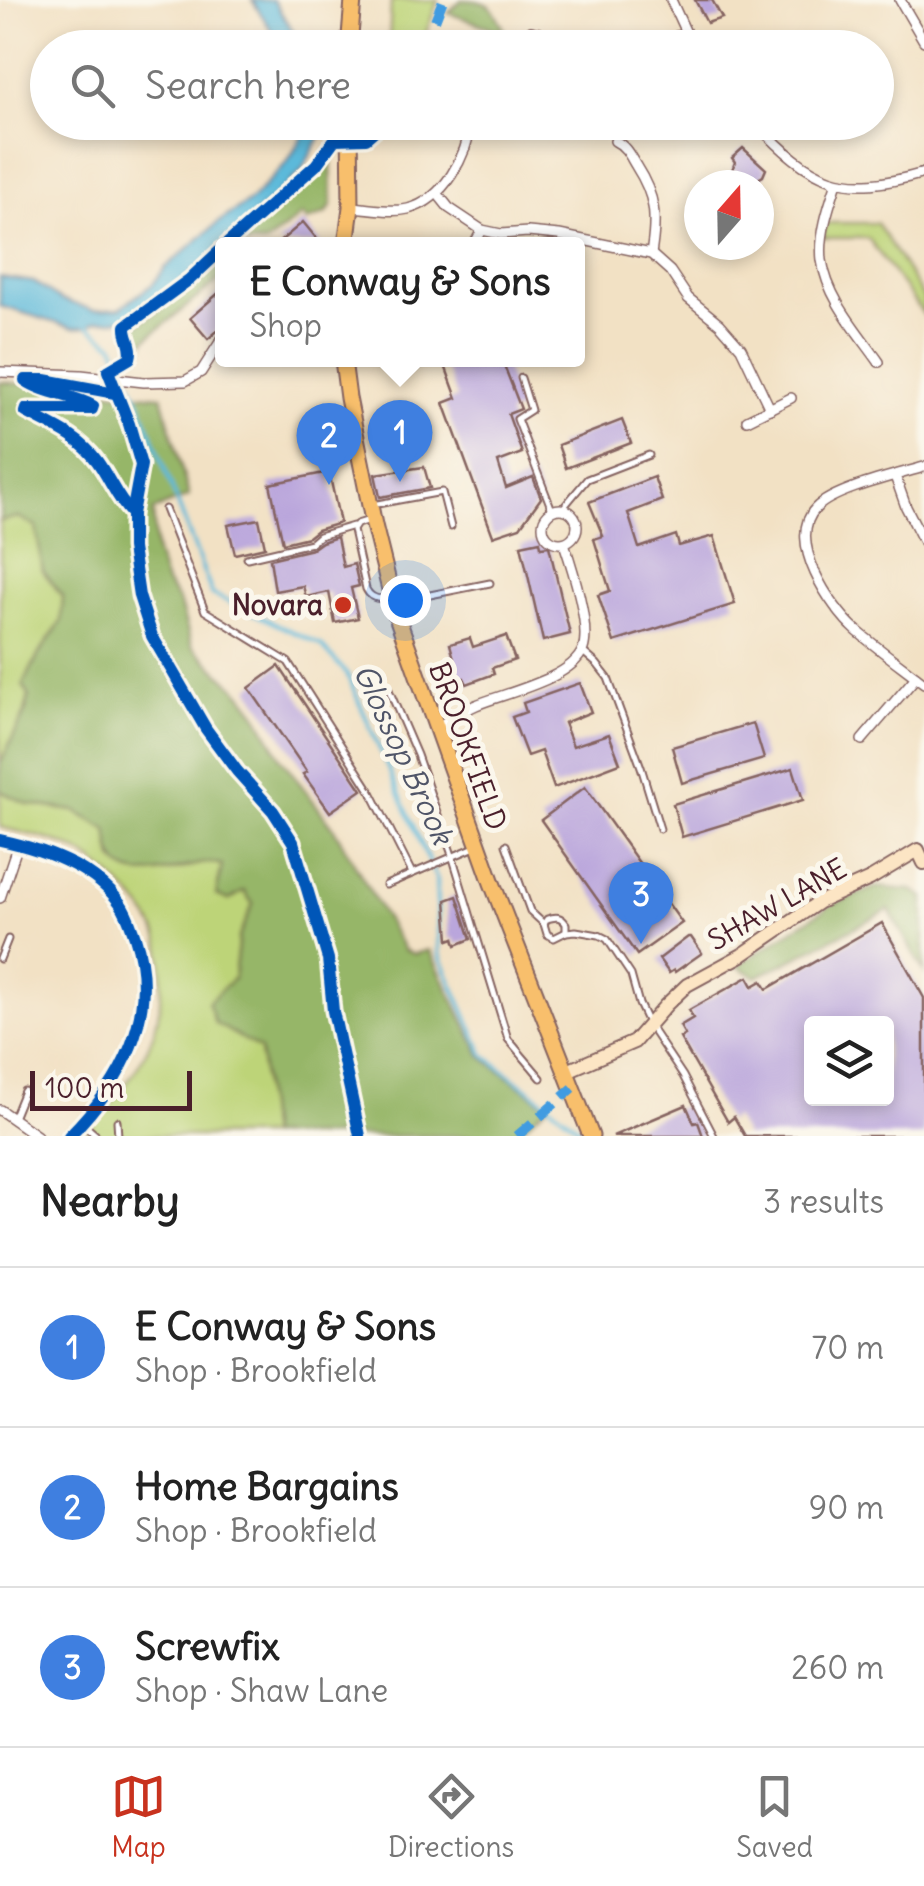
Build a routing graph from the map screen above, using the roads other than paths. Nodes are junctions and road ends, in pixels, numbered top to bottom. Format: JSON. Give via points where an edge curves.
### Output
{"nodes":[{"id":1,"x":353,"y":0,"type":"edge"},
{"id":2,"x":672,"y":0,"type":"edge"},
{"id":3,"x":900,"y":0,"type":"edge"},
{"id":4,"x":350,"y":30,"type":"edge"},
{"id":5,"x":685,"y":30,"type":"edge"},
{"id":6,"x":924,"y":42,"type":"edge"},
{"id":7,"x":351,"y":140,"type":"edge"},
{"id":8,"x":469,"y":140,"type":"edge"},
{"id":9,"x":773,"y":140,"type":"edge"},
{"id":10,"x":615,"y":141,"type":"dead end"},
{"id":11,"x":924,"y":174,"type":"edge"},
{"id":12,"x":837,"y":182,"type":"junction"},
{"id":13,"x":437,"y":194,"type":"junction"},
{"id":14,"x":351,"y":207,"type":"junction"},
{"id":15,"x":482,"y":230,"type":"junction"},
{"id":16,"x":347,"y":237,"type":"edge"},
{"id":17,"x":478,"y":237,"type":"edge"},
{"id":18,"x":566,"y":237,"type":"edge"},
{"id":19,"x":585,"y":242,"type":"edge"},
{"id":20,"x":651,"y":254,"type":"junction"},
{"id":21,"x":215,"y":349,"type":"edge"},
{"id":22,"x":880,"y":362,"type":"dead end"},
{"id":23,"x":344,"y":367,"type":"edge"},
{"id":24,"x":0,"y":372,"type":"edge"},
{"id":25,"x":522,"y":378,"type":"dead end"},
{"id":26,"x":791,"y":398,"type":"dead end"},
{"id":27,"x":770,"y":409,"type":"junction"},
{"id":28,"x":747,"y":420,"type":"dead end"},
{"id":29,"x":649,"y":456,"type":"dead end"},
{"id":30,"x":924,"y":467,"type":"edge"},
{"id":31,"x":895,"y":476,"type":"junction"},
{"id":32,"x":165,"y":509,"type":"dead end"},
{"id":33,"x":558,"y":509,"type":"junction"},
{"id":34,"x":371,"y":512,"type":"junction"},
{"id":35,"x":354,"y":526,"type":"junction"},
{"id":36,"x":451,"y":527,"type":"dead end"},
{"id":37,"x":924,"y":542,"type":"edge"},
{"id":38,"x":564,"y":543,"type":"junction"},
{"id":39,"x":247,"y":558,"type":"dead end"},
{"id":40,"x":490,"y":583,"type":"dead end"},
{"id":41,"x":392,"y":600,"type":"junction"},
{"id":42,"x":582,"y":651,"type":"junction"},
{"id":43,"x":920,"y":680,"type":"edge"},
{"id":44,"x":386,"y":683,"type":"dead end"},
{"id":45,"x":436,"y":728,"type":"junction"},
{"id":46,"x":862,"y":740,"type":"dead end"},
{"id":47,"x":660,"y":830,"type":"dead end"},
{"id":48,"x":0,"y":840,"type":"edge"},
{"id":49,"x":18,"y":844,"type":"junction"},
{"id":50,"x":478,"y":846,"type":"junction"},
{"id":51,"x":506,"y":846,"type":"dead end"},
{"id":52,"x":922,"y":852,"type":"edge"},
{"id":53,"x":452,"y":855,"type":"junction"},
{"id":54,"x":412,"y":873,"type":"junction"},
{"id":55,"x":386,"y":885,"type":"dead end"},
{"id":56,"x":0,"y":898,"type":"edge"},
{"id":57,"x":544,"y":924,"type":"junction"},
{"id":58,"x":566,"y":932,"type":"junction"},
{"id":59,"x":8,"y":940,"type":"dead end"},
{"id":60,"x":0,"y":959,"type":"edge"},
{"id":61,"x":649,"y":1025,"type":"junction"},
{"id":62,"x":566,"y":1071,"type":"junction"},
{"id":63,"x":542,"y":1078,"type":"dead end"},
{"id":64,"x":24,"y":1091,"type":"dead end"},
{"id":65,"x":0,"y":1110,"type":"edge"},
{"id":66,"x":13,"y":1118,"type":"junction"},
{"id":67,"x":117,"y":1121,"type":"dead end"},
{"id":68,"x":82,"y":1123,"type":"junction"},
{"id":69,"x":24,"y":1126,"type":"junction"},
{"id":70,"x":17,"y":1136,"type":"edge"},
{"id":71,"x":37,"y":1136,"type":"edge"},
{"id":72,"x":69,"y":1136,"type":"edge"},
{"id":73,"x":97,"y":1136,"type":"edge"},
{"id":74,"x":118,"y":1136,"type":"edge"},
{"id":75,"x":591,"y":1136,"type":"edge"},
{"id":76,"x":714,"y":1136,"type":"edge"}],
"edges":[{"from":1,"to":4,"type":"main road"},
{"from":2,"to":5,"type":"street"},
{"from":3,"to":6,"type":"street"},
{"from":7,"to":14,"type":"main road"},
{"from":8,"to":13,"type":"street"},
{"from":9,"to":12,"type":"street"},
{"from":10,"to":20,"type":"street","via":[[647,182],[655,208]]},
{"from":11,"to":12,"type":"street","via":[[866,186]]},
{"from":12,"to":22,"type":"street","via":[[822,260],[844,313]]},
{"from":13,"to":14,"type":"street","via":[[404,210]]},
{"from":13,"to":15,"type":"street"},
{"from":14,"to":16,"type":"main road"},
{"from":15,"to":17,"type":"street"},
{"from":15,"to":18,"type":"street"},
{"from":19,"to":20,"type":"street"},
{"from":20,"to":27,"type":"street","via":[[741,348]]},
{"from":21,"to":24,"type":"street","via":[[201,372],[185,381]]},
{"from":23,"to":34,"type":"main road","name":"BROOKFIELD","via":[[350,441]]},
{"from":25,"to":33,"type":"lane","via":[[531,410],[517,419]]},
{"from":26,"to":27,"type":"street"},
{"from":27,"to":28,"type":"street"},
{"from":29,"to":33,"type":"lane","via":[[587,479]]},
{"from":30,"to":31,"type":"street"},
{"from":31,"to":37,"type":"street"},
{"from":31,"to":43,"type":"street","via":[[825,500],[808,518],[806,545],[830,602]]},
{"from":32,"to":54,"type":"lane","via":[[204,612],[288,662],[372,792]]},
{"from":33,"to":38,"type":"street","via":[[573,513],[578,524]]},
{"from":33,"to":38,"type":"street","via":[[543,524],[546,535]]},
{"from":34,"to":35,"type":"lane"},
{"from":34,"to":36,"type":"lane","via":[[441,490]]},
{"from":34,"to":41,"type":"main road","name":"BROOKFIELD"},
{"from":35,"to":39,"type":"lane"},
{"from":35,"to":41,"type":"lane","via":[[368,594]]},
{"from":38,"to":42,"type":"street","via":[[582,609]]},
{"from":40,"to":41,"type":"lane"},
{"from":41,"to":45,"type":"main road","name":"BROOKFIELD"},
{"from":42,"to":45,"type":"street","via":[[569,668]]},
{"from":42,"to":47,"type":"lane","via":[[608,678]]},
{"from":43,"to":46,"type":"street"},
{"from":44,"to":53,"type":"lane"},
{"from":45,"to":50,"type":"main road","name":"BROOKFIELD"},
{"from":48,"to":49,"type":"street"},
{"from":49,"to":56,"type":"street"},
{"from":49,"to":68,"type":"street","via":[[101,884],[120,903],[142,958],[134,1039]]},
{"from":50,"to":53,"type":"lane"},
{"from":50,"to":62,"type":"main road","name":"BROOKFIELD"},
{"from":51,"to":57,"type":"lane","via":[[530,911]]},
{"from":52,"to":61,"type":"street","name":"SHAW LANE","via":[[819,902],[688,985]]},
{"from":53,"to":54,"type":"lane"},
{"from":53,"to":63,"type":"lane","via":[[508,1039]]},
{"from":54,"to":55,"type":"lane"},
{"from":57,"to":58,"type":"lane","via":[[554,938]]},
{"from":57,"to":58,"type":"lane","via":[[560,918]]},
{"from":58,"to":61,"type":"lane","via":[[606,940],[631,975]]},
{"from":59,"to":60,"type":"lane"},
{"from":61,"to":62,"type":"street","name":"SHAW LANE","via":[[634,1042]]},
{"from":61,"to":76,"type":"lane"},
{"from":62,"to":75,"type":"main road","name":"BROOKFIELD"},
{"from":64,"to":66,"type":"lane"},
{"from":65,"to":66,"type":"street"},
{"from":66,"to":69,"type":"street"},
{"from":67,"to":74,"type":"lane"},
{"from":68,"to":72,"type":"street"},
{"from":68,"to":73,"type":"lane"},
{"from":69,"to":70,"type":"lane"},
{"from":69,"to":71,"type":"street"}]}
